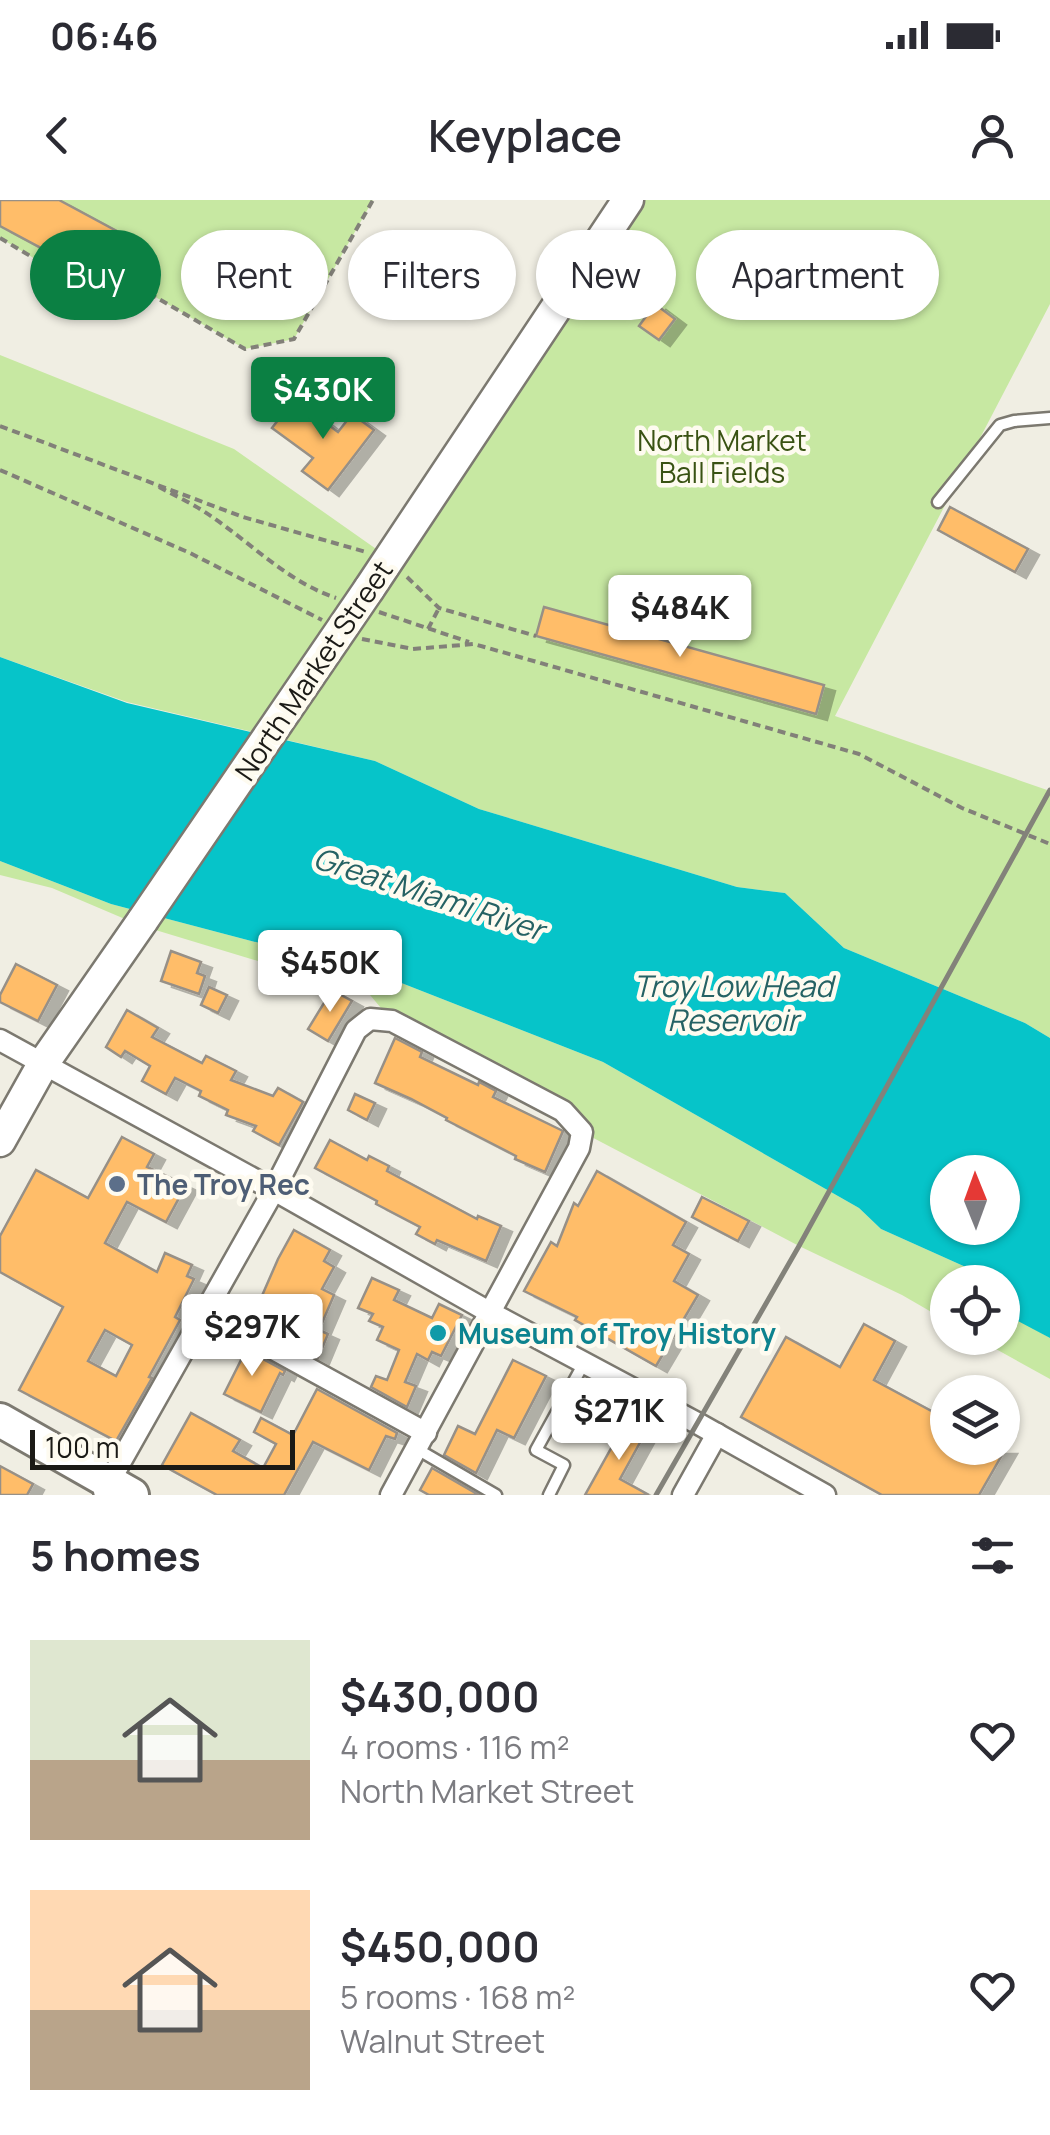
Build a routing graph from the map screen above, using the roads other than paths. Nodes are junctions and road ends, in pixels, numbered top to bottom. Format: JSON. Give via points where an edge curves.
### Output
{"nodes":[{"id":1,"x":628,"y":200,"type":"edge"},
{"id":2,"x":1050,"y":418,"type":"edge"},
{"id":3,"x":938,"y":502,"type":"dead end"},
{"id":4,"x":0,"y":1040,"type":"edge"},
{"id":5,"x":43,"y":1064,"type":"junction"},
{"id":6,"x":0,"y":1141,"type":"edge"},
{"id":7,"x":274,"y":1190,"type":"junction"},
{"id":8,"x":206,"y":1312,"type":"junction"},
{"id":9,"x":489,"y":1312,"type":"junction"},
{"id":10,"x":584,"y":1362,"type":"junction"},
{"id":11,"x":0,"y":1420,"type":"edge"},
{"id":12,"x":717,"y":1434,"type":"junction"},
{"id":13,"x":421,"y":1441,"type":"junction"},
{"id":14,"x":114,"y":1491,"type":"edge"},
{"id":15,"x":392,"y":1495,"type":"edge"},
{"id":16,"x":496,"y":1495,"type":"edge"},
{"id":17,"x":549,"y":1495,"type":"edge"},
{"id":18,"x":684,"y":1495,"type":"edge"},
{"id":19,"x":826,"y":1495,"type":"edge"}],
"edges":[{"from":1,"to":5,"type":"main road","name":"North Market Street","bridge":true,"via":[[389,559],[372,600]]},
{"from":2,"to":3,"type":"lane","via":[[1000,426]]},
{"from":4,"to":5,"type":"street"},
{"from":5,"to":6,"type":"main road","name":"North Market Street"},
{"from":5,"to":7,"type":"street"},
{"from":7,"to":8,"type":"street"},
{"from":7,"to":9,"type":"street"},
{"from":7,"to":9,"type":"street","via":[[356,1030],[370,1019],[392,1021],[562,1111],[582,1132],[579,1148]]},
{"from":8,"to":13,"type":"street"},
{"from":8,"to":14,"type":"street"},
{"from":9,"to":10,"type":"street"},
{"from":9,"to":13,"type":"street"},
{"from":10,"to":12,"type":"street"},
{"from":10,"to":17,"type":"lane","via":[[536,1450],[564,1465]]},
{"from":11,"to":14,"type":"main road"},
{"from":12,"to":18,"type":"street"},
{"from":12,"to":19,"type":"street"},
{"from":13,"to":15,"type":"street"},
{"from":13,"to":16,"type":"lane"}]}
